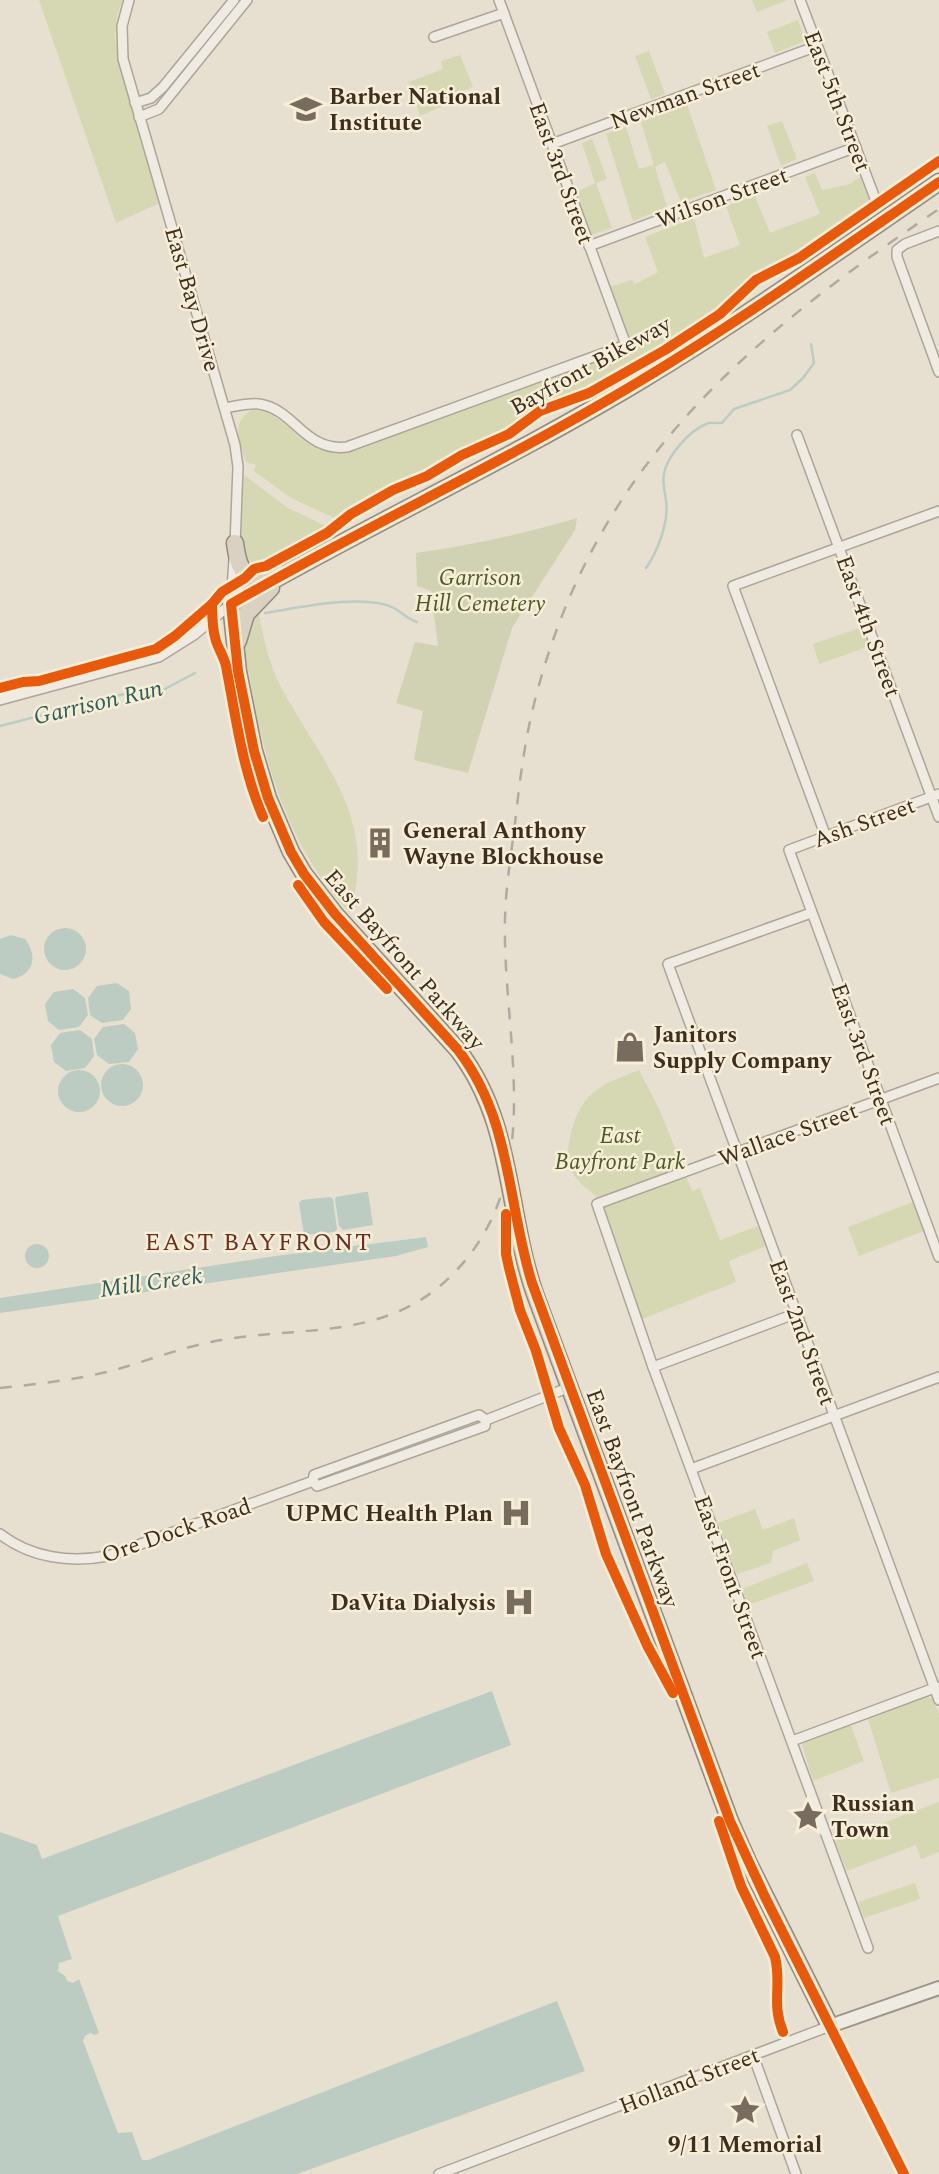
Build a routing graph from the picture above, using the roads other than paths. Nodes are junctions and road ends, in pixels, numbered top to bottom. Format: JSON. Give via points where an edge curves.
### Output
{"nodes":[{"id":1,"x":129,"y":0,"type":"edge"},
{"id":2,"x":234,"y":0,"type":"edge"},
{"id":3,"x":247,"y":0,"type":"edge"},
{"id":4,"x":499,"y":0,"type":"edge"},
{"id":5,"x":800,"y":0,"type":"edge"},
{"id":6,"x":504,"y":13,"type":"junction"},
{"id":7,"x":434,"y":37,"type":"dead end"},
{"id":8,"x":817,"y":46,"type":"junction"},
{"id":9,"x":135,"y":103,"type":"junction"},
{"id":10,"x":139,"y":117,"type":"junction"},
{"id":11,"x":552,"y":144,"type":"junction"},
{"id":12,"x":856,"y":148,"type":"junction"},
{"id":13,"x":939,"y":182,"type":"edge"},
{"id":14,"x":876,"y":201,"type":"dead end"},
{"id":15,"x":939,"y":231,"type":"edge"},
{"id":16,"x":589,"y":246,"type":"junction"},
{"id":17,"x":939,"y":372,"type":"edge"},
{"id":18,"x":225,"y":408,"type":"junction"},
{"id":19,"x":797,"y":435,"type":"dead end"},
{"id":20,"x":939,"y":511,"type":"edge"},
{"id":21,"x":235,"y":543,"type":"junction"},
{"id":22,"x":840,"y":548,"type":"junction"},
{"id":23,"x":299,"y":565,"type":"junction"},
{"id":24,"x":231,"y":604,"type":"junction"},
{"id":25,"x":236,"y":658,"type":"junction"},
{"id":26,"x":0,"y":700,"type":"edge"},
{"id":27,"x":935,"y":796,"type":"edge"},
{"id":28,"x":939,"y":817,"type":"edge"},
{"id":29,"x":826,"y":837,"type":"junction"},
{"id":30,"x":789,"y":850,"type":"joint"},
{"id":31,"x":811,"y":913,"type":"junction"},
{"id":32,"x":939,"y":1078,"type":"edge"},
{"id":33,"x":881,"y":1100,"type":"junction"},
{"id":34,"x":738,"y":1153,"type":"junction"},
{"id":35,"x":597,"y":1205,"type":"joint"},
{"id":36,"x":939,"y":1257,"type":"edge"},
{"id":37,"x":797,"y":1313,"type":"junction"},
{"id":38,"x":653,"y":1367,"type":"junction"},
{"id":39,"x":939,"y":1377,"type":"edge"},
{"id":40,"x":570,"y":1387,"type":"junction"},
{"id":41,"x":833,"y":1415,"type":"junction"},
{"id":42,"x":691,"y":1468,"type":"junction"},
{"id":43,"x":0,"y":1534,"type":"edge"},
{"id":44,"x":937,"y":1687,"type":"edge"},
{"id":45,"x":939,"y":1700,"type":"edge"},
{"id":46,"x":792,"y":1741,"type":"junction"},
{"id":47,"x":868,"y":1948,"type":"dead end"},
{"id":48,"x":939,"y":1988,"type":"edge"},
{"id":49,"x":830,"y":2026,"type":"junction"},
{"id":50,"x":753,"y":2055,"type":"junction"},
{"id":51,"x":439,"y":2174,"type":"edge"},
{"id":52,"x":796,"y":2174,"type":"edge"}],
"edges":[{"from":1,"to":9,"type":"street","name":"East Bay Drive","via":[[121,53]]},
{"from":2,"to":9,"type":"street","via":[[163,87],[151,98]]},
{"from":3,"to":10,"type":"street","via":[[159,109]]},
{"from":4,"to":6,"type":"street","name":"East 3rd Street"},
{"from":5,"to":8,"type":"street","name":"East 5th Street"},
{"from":6,"to":7,"type":"street"},
{"from":6,"to":11,"type":"street","name":"East 3rd Street"},
{"from":8,"to":11,"type":"street","name":"Newman Street"},
{"from":8,"to":12,"type":"street","name":"East 5th Street"},
{"from":9,"to":10,"type":"street","name":"East Bay Drive"},
{"from":10,"to":18,"type":"street","name":"East Bay Drive"},
{"from":11,"to":16,"type":"street","name":"East 3rd Street"},
{"from":12,"to":14,"type":"street","name":"East 5th Street"},
{"from":12,"to":16,"type":"street","name":"Wilson Street"},
{"from":13,"to":23,"type":"highway","via":[[741,319],[638,382]]},
{"from":15,"to":17,"type":"street","via":[[897,250]]},
{"from":16,"to":18,"type":"street","name":"East 3rd Street","via":[[626,345],[347,447],[318,443],[268,406]]},
{"from":18,"to":21,"type":"street","name":"East Bay Drive","via":[[238,459]]},
{"from":19,"to":22,"type":"street","name":"East 4th Street"},
{"from":20,"to":22,"type":"street"},
{"from":21,"to":23,"type":"highway","via":[[239,566],[248,575],[260,577]]},
{"from":21,"to":24,"type":"street","name":"East Bay Drive"},
{"from":22,"to":27,"type":"street","name":"East 4th Street"},
{"from":22,"to":29,"type":"street","via":[[733,586]]},
{"from":23,"to":24,"type":"highway"},
{"from":23,"to":25,"type":"highway","via":[[246,614]]},
{"from":24,"to":25,"type":"highway","name":"East Bayfront Parkway"},
{"from":24,"to":26,"type":"street","via":[[159,657]]},
{"from":25,"to":40,"type":"highway","name":"East Bayfront Parkway","via":[[260,774],[291,852],[335,914],[471,1066],[488,1098],[504,1148],[524,1260]]},
{"from":27,"to":28,"type":"street","name":"East 4th Street"},
{"from":27,"to":29,"type":"street","name":"Ash Street"},
{"from":29,"to":30,"type":"street","name":"Ash Street"},
{"from":30,"to":31,"type":"street","name":"East 3rd Street"},
{"from":31,"to":33,"type":"street","name":"East 3rd Street"},
{"from":31,"to":34,"type":"street","name":"East 2nd Street","via":[[668,964]]},
{"from":32,"to":33,"type":"street","name":"Wallace Street"},
{"from":33,"to":34,"type":"street","name":"Wallace Street"},
{"from":33,"to":36,"type":"street","name":"East 3rd Street"},
{"from":34,"to":35,"type":"street","name":"Wallace Street"},
{"from":34,"to":37,"type":"street","name":"East 2nd Street"},
{"from":35,"to":38,"type":"street","name":"East Front Street"},
{"from":37,"to":38,"type":"street"},
{"from":37,"to":41,"type":"street","name":"East 2nd Street"},
{"from":38,"to":42,"type":"street","name":"East Front Street"},
{"from":39,"to":41,"type":"street"},
{"from":40,"to":43,"type":"street","name":"Ore Dock Road","via":[[486,1419],[485,1426],[317,1486],[313,1481],[101,1558],[51,1557]]},
{"from":40,"to":49,"type":"highway","name":"East Bayfront Parkway","via":[[730,1821]]},
{"from":41,"to":42,"type":"street"},
{"from":41,"to":44,"type":"street","name":"East 2nd Street"},
{"from":42,"to":46,"type":"street","name":"East Front Street"},
{"from":44,"to":45,"type":"street","name":"East 2nd Street"},
{"from":44,"to":46,"type":"street"},
{"from":46,"to":47,"type":"street","name":"East Front Street"},
{"from":48,"to":49,"type":"street","name":"Holland Street"},
{"from":49,"to":50,"type":"street","name":"Holland Street"},
{"from":50,"to":51,"type":"street","name":"Holland Street"},
{"from":50,"to":52,"type":"street"}]}
